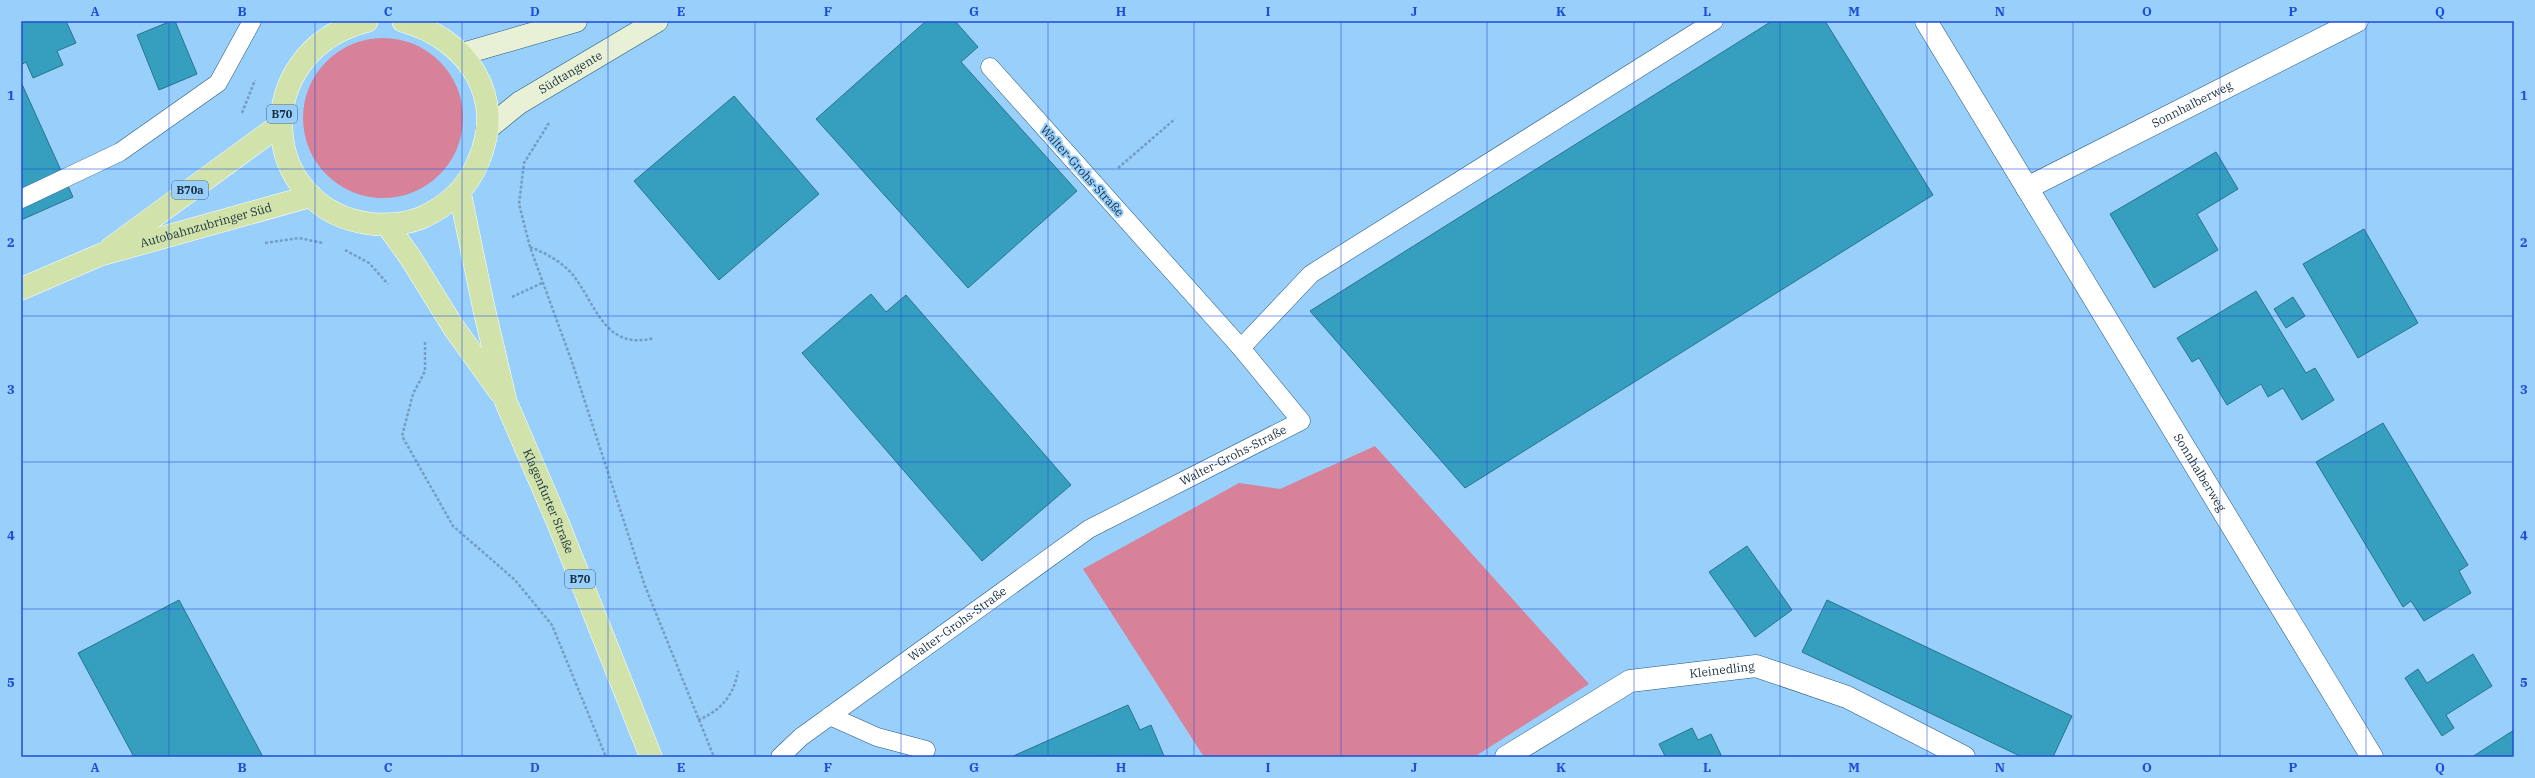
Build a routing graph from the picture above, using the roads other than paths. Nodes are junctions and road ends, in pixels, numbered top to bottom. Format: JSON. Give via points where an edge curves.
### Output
{"nodes":[{"id":1,"x":252,"y":21,"type":"edge"},
{"id":2,"x":367,"y":21,"type":"edge"},
{"id":3,"x":403,"y":21,"type":"edge"},
{"id":4,"x":576,"y":21,"type":"edge"},
{"id":5,"x":657,"y":21,"type":"edge"},
{"id":6,"x":1714,"y":21,"type":"edge"},
{"id":7,"x":1926,"y":21,"type":"edge"},
{"id":8,"x":2357,"y":21,"type":"edge"},
{"id":9,"x":323,"y":30,"type":"edge"},
{"id":10,"x":462,"y":54,"type":"junction"},
{"id":11,"x":990,"y":67,"type":"dead end"},
{"id":12,"x":281,"y":124,"type":"junction"},
{"id":13,"x":487,"y":129,"type":"junction"},
{"id":14,"x":2027,"y":188,"type":"junction"},
{"id":15,"x":460,"y":193,"type":"junction"},
{"id":16,"x":311,"y":196,"type":"junction"},
{"id":17,"x":21,"y":199,"type":"edge"},
{"id":18,"x":387,"y":225,"type":"junction"},
{"id":19,"x":100,"y":256,"type":"junction"},
{"id":20,"x":21,"y":289,"type":"edge"},
{"id":21,"x":1241,"y":348,"type":"junction"},
{"id":22,"x":506,"y":402,"type":"junction"},
{"id":23,"x":830,"y":716,"type":"junction"},
{"id":24,"x":926,"y":750,"type":"dead end"},
{"id":25,"x":651,"y":757,"type":"edge"},
{"id":26,"x":780,"y":757,"type":"edge"},
{"id":27,"x":1506,"y":757,"type":"edge"},
{"id":28,"x":1964,"y":757,"type":"edge"},
{"id":29,"x":2372,"y":757,"type":"edge"}],
"edges":[{"from":1,"to":17,"type":"lane","via":[[218,83],[120,152]]},
{"from":2,"to":9,"type":"main road","number":"B70"},
{"from":3,"to":10,"type":"main road","number":"B70","via":[[423,27],[444,38]]},
{"from":4,"to":10,"type":"main road"},
{"from":5,"to":13,"type":"main road","name":"Südtangente","via":[[519,103]]},
{"from":6,"to":21,"type":"lane","via":[[1311,274]]},
{"from":7,"to":14,"type":"street","name":"Sonnhalberweg"},
{"from":8,"to":14,"type":"street","name":"Sonnhalberweg"},
{"from":9,"to":12,"type":"main road","number":"B70","via":[[292,76],[283,100]]},
{"from":10,"to":13,"type":"main road","number":"B70","via":[[474,70],[482,89],[487,109]]},
{"from":11,"to":21,"type":"lane","name":"Walter-Grohs-Straße"},
{"from":12,"to":16,"type":"main road","number":"B70","via":[[287,156],[295,174]]},
{"from":12,"to":19,"type":"main road","name":"Autobahnzubringer Süd","number":"B70a"},
{"from":13,"to":15,"type":"main road","number":"B70","via":[[483,152]]},
{"from":14,"to":29,"type":"street","name":"Sonnhalberweg"},
{"from":15,"to":18,"type":"main road","number":"B70","via":[[432,213],[414,221]]},
{"from":15,"to":22,"type":"main road","name":"Klagenfurter Straße","number":"B70"},
{"from":16,"to":18,"type":"main road","number":"B70","via":[[340,215],[360,222]]},
{"from":16,"to":19,"type":"main road","name":"Autobahnzubringer Süd","number":"B70a"},
{"from":18,"to":22,"type":"main road","name":"Klagenfurter Straße","number":"B70"},
{"from":19,"to":20,"type":"main road","name":"Autobahnzubringer Süd","number":"B70a"},
{"from":21,"to":23,"type":"lane","name":"Walter-Grohs-Straße","via":[[1300,421],[1089,529]]},
{"from":22,"to":25,"type":"main road","name":"Klagenfurter Straße","number":"B70","via":[[558,523]]},
{"from":23,"to":24,"type":"lane","via":[[877,737]]},
{"from":23,"to":26,"type":"lane","name":"Walter-Grohs-Straße","via":[[800,737]]},
{"from":27,"to":28,"type":"street","name":"Kleinedling","via":[[1630,681],[1756,666],[1847,697]]}]}
